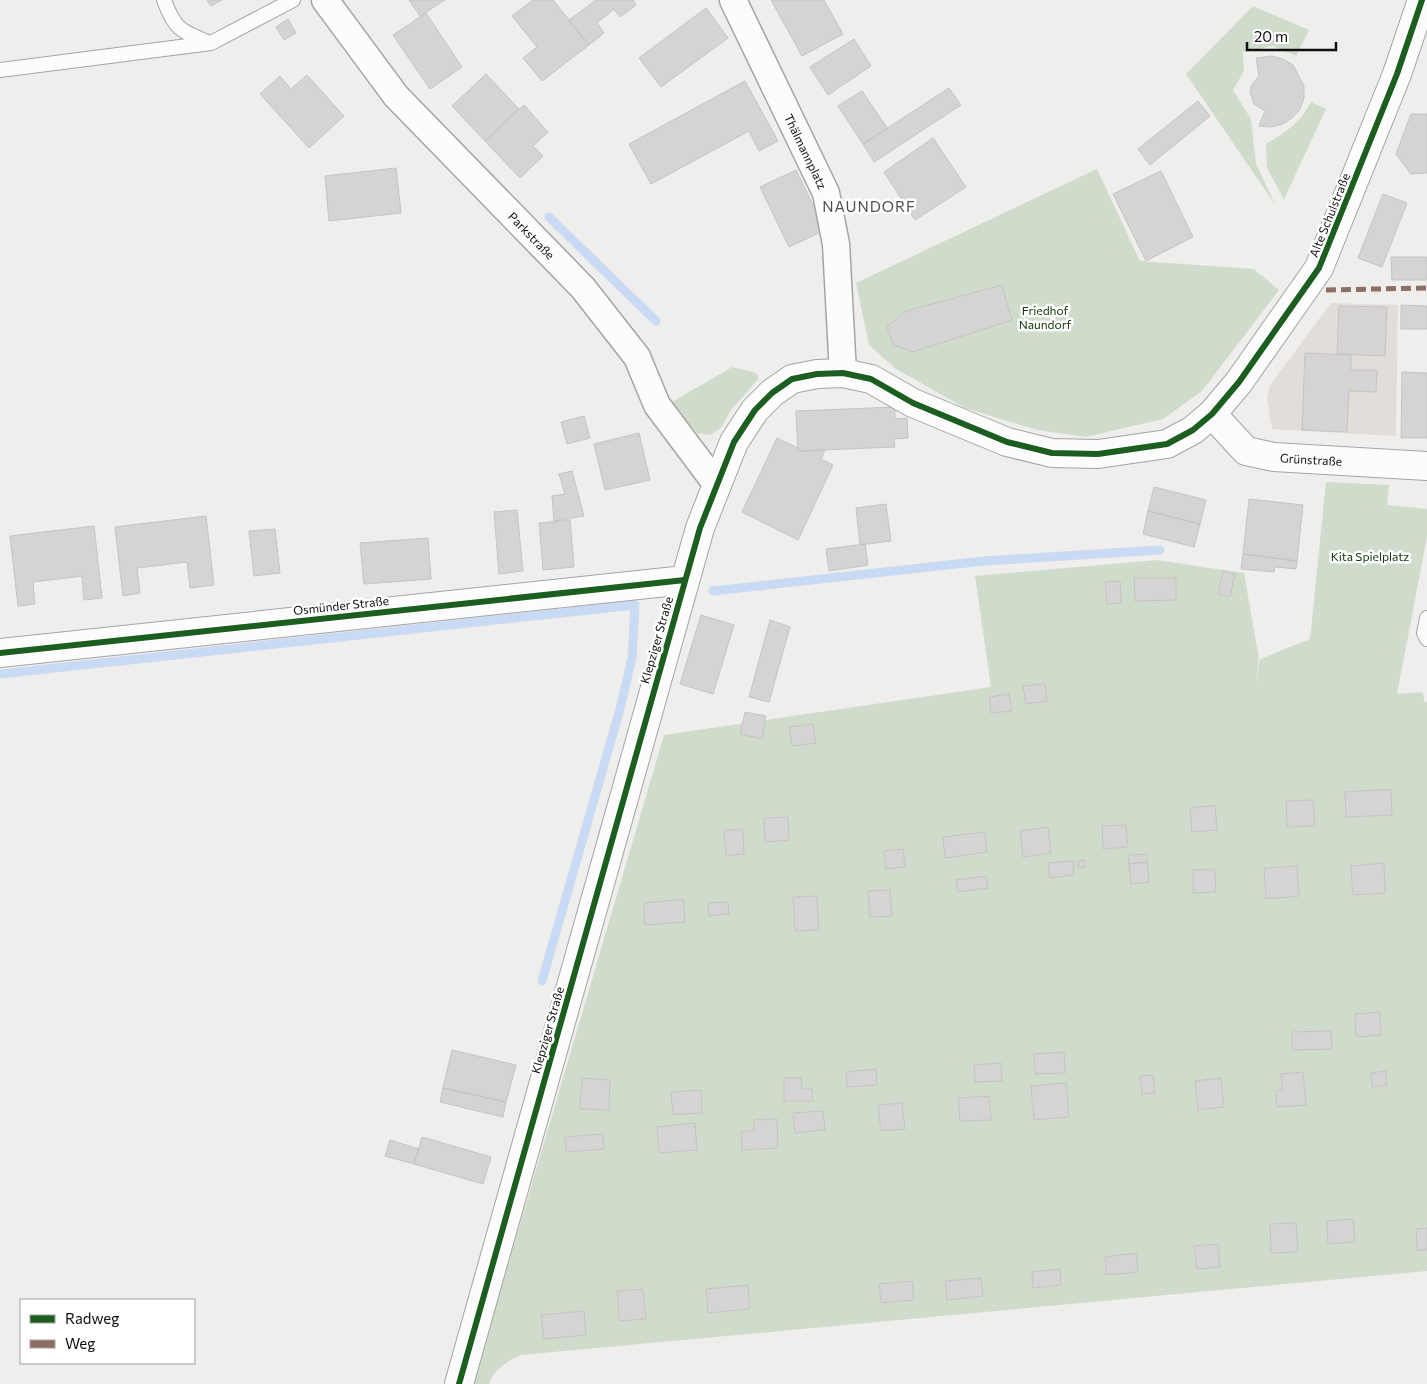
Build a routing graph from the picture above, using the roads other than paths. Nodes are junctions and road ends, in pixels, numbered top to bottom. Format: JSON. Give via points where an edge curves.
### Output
{"nodes":[{"id":1,"x":164,"y":0,"type":"edge"},
{"id":2,"x":293,"y":0,"type":"edge"},
{"id":3,"x":325,"y":0,"type":"edge"},
{"id":4,"x":733,"y":0,"type":"edge"},
{"id":5,"x":1422,"y":0,"type":"edge"},
{"id":6,"x":211,"y":43,"type":"junction"},
{"id":7,"x":0,"y":70,"type":"edge"},
{"id":8,"x":843,"y":373,"type":"junction"},
{"id":9,"x":1212,"y":414,"type":"junction"},
{"id":10,"x":1427,"y":466,"type":"edge"},
{"id":11,"x":717,"y":484,"type":"junction"},
{"id":12,"x":685,"y":580,"type":"junction"},
{"id":13,"x":1427,"y":618,"type":"edge"},
{"id":14,"x":1427,"y":639,"type":"edge"},
{"id":15,"x":0,"y":653,"type":"edge"},
{"id":16,"x":462,"y":1373,"type":"edge"}],
"edges":[{"from":1,"to":6,"type":"lane","via":[[171,19],[183,32]]},
{"from":2,"to":6,"type":"lane"},
{"from":3,"to":11,"type":"street","name":"Parkstraße","via":[[396,96],[584,288],[637,357],[657,405]]},
{"from":4,"to":8,"type":"street","name":"Thälmannplatz","via":[[826,193],[836,244]]},
{"from":5,"to":9,"type":"street","name":"Alte Schulstraße","via":[[1394,83],[1319,268],[1239,382]]},
{"from":6,"to":7,"type":"lane"},
{"from":8,"to":9,"type":"street","name":"Klepziger Straße","via":[[871,379],[913,403],[1007,442],[1052,452],[1098,454],[1167,444],[1193,430]]},
{"from":8,"to":11,"type":"street","name":"Klepziger Straße","via":[[817,374],[792,380],[772,394],[755,410],[734,442]]},
{"from":9,"to":10,"type":"street","name":"Grünstraße","via":[[1246,451],[1274,457]]},
{"from":11,"to":12,"type":"street","name":"Klepziger Straße"},
{"from":12,"to":15,"type":"street","name":"Osmünder Straße"},
{"from":12,"to":16,"type":"street","name":"Klepziger Straße"},
{"from":13,"to":14,"type":"lane","via":[[1424,633]]}]}
